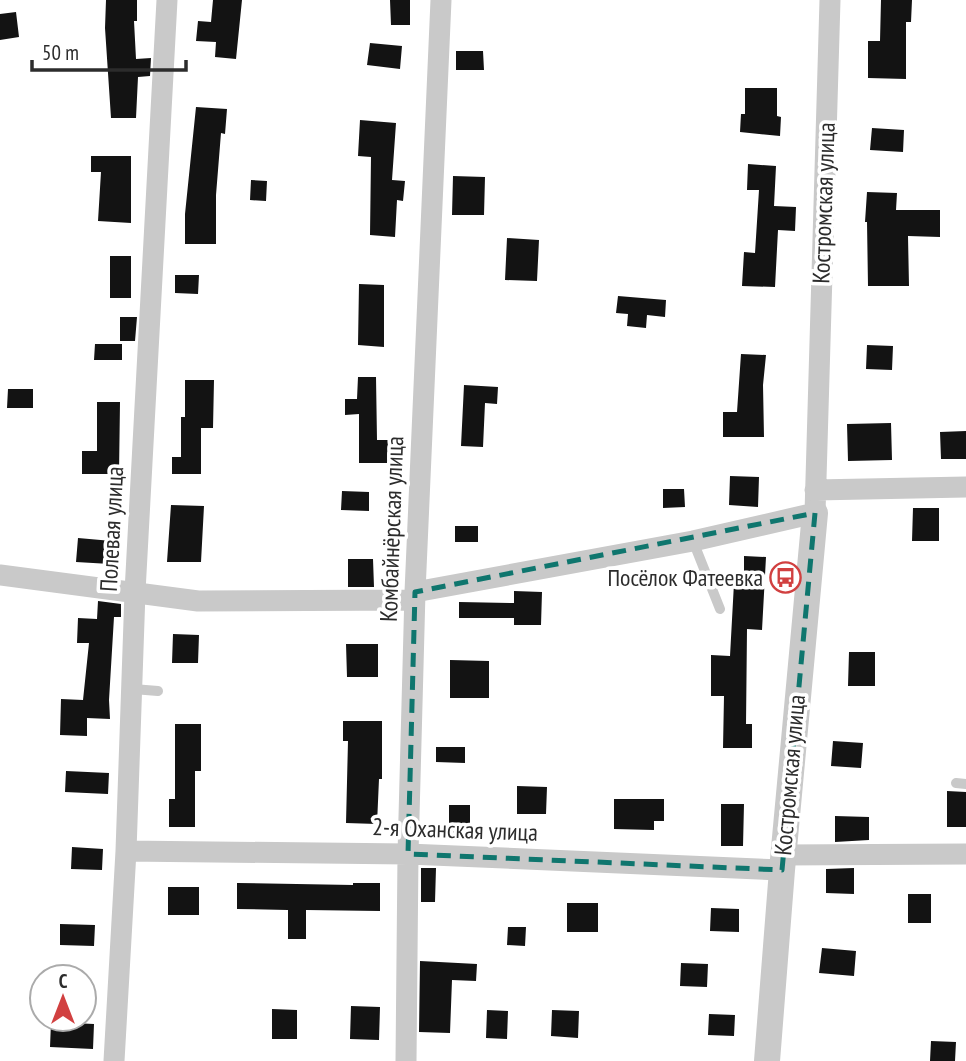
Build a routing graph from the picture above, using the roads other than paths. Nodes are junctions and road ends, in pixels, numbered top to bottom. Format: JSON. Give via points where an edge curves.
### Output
{"nodes":[{"id":1,"x":167,"y":0,"type":"edge"},
{"id":2,"x":441,"y":0,"type":"edge"},
{"id":3,"x":830,"y":0,"type":"edge"},
{"id":4,"x":966,"y":488,"type":"edge"},
{"id":5,"x":815,"y":502,"type":"junction"},
{"id":6,"x":693,"y":541,"type":"junction"},
{"id":7,"x":0,"y":575,"type":"edge"},
{"id":8,"x":135,"y":592,"type":"junction"},
{"id":9,"x":414,"y":596,"type":"junction"},
{"id":10,"x":720,"y":609,"type":"dead end"},
{"id":11,"x":133,"y":690,"type":"junction"},
{"id":12,"x":158,"y":691,"type":"dead end"},
{"id":13,"x":126,"y":851,"type":"junction"},
{"id":14,"x":966,"y":853,"type":"edge"},
{"id":15,"x":408,"y":854,"type":"junction"},
{"id":16,"x":782,"y":862,"type":"junction"},
{"id":17,"x":114,"y":1061,"type":"edge"},
{"id":18,"x":406,"y":1061,"type":"edge"},
{"id":19,"x":767,"y":1061,"type":"edge"}],
"edges":[{"from":1,"to":8,"type":"street","name":"Полевая улица"},
{"from":2,"to":9,"type":"street","name":"Комбайнёрская улица"},
{"from":3,"to":5,"type":"street","name":"Костромская улица"},
{"from":4,"to":5,"type":"street"},
{"from":5,"to":6,"type":"street"},
{"from":5,"to":16,"type":"street","name":"Костромская улица"},
{"from":6,"to":9,"type":"street"},
{"from":6,"to":10,"type":"lane"},
{"from":7,"to":8,"type":"street"},
{"from":8,"to":9,"type":"street","via":[[198,601]]},
{"from":8,"to":11,"type":"street","name":"Полевая улица"},
{"from":9,"to":15,"type":"street","name":"Комбайнёрская улица"},
{"from":11,"to":12,"type":"lane"},
{"from":11,"to":13,"type":"street","name":"Полевая улица"},
{"from":13,"to":15,"type":"street","name":"2-я Оханская улица"},
{"from":13,"to":17,"type":"street","name":"Полевая улица"},
{"from":14,"to":16,"type":"street","name":"2-я Оханская улица"},
{"from":15,"to":16,"type":"street","name":"2-я Оханская улица"},
{"from":15,"to":18,"type":"street","name":"Комбайнёрская улица"},
{"from":16,"to":19,"type":"street","name":"Костромская улица"}]}
